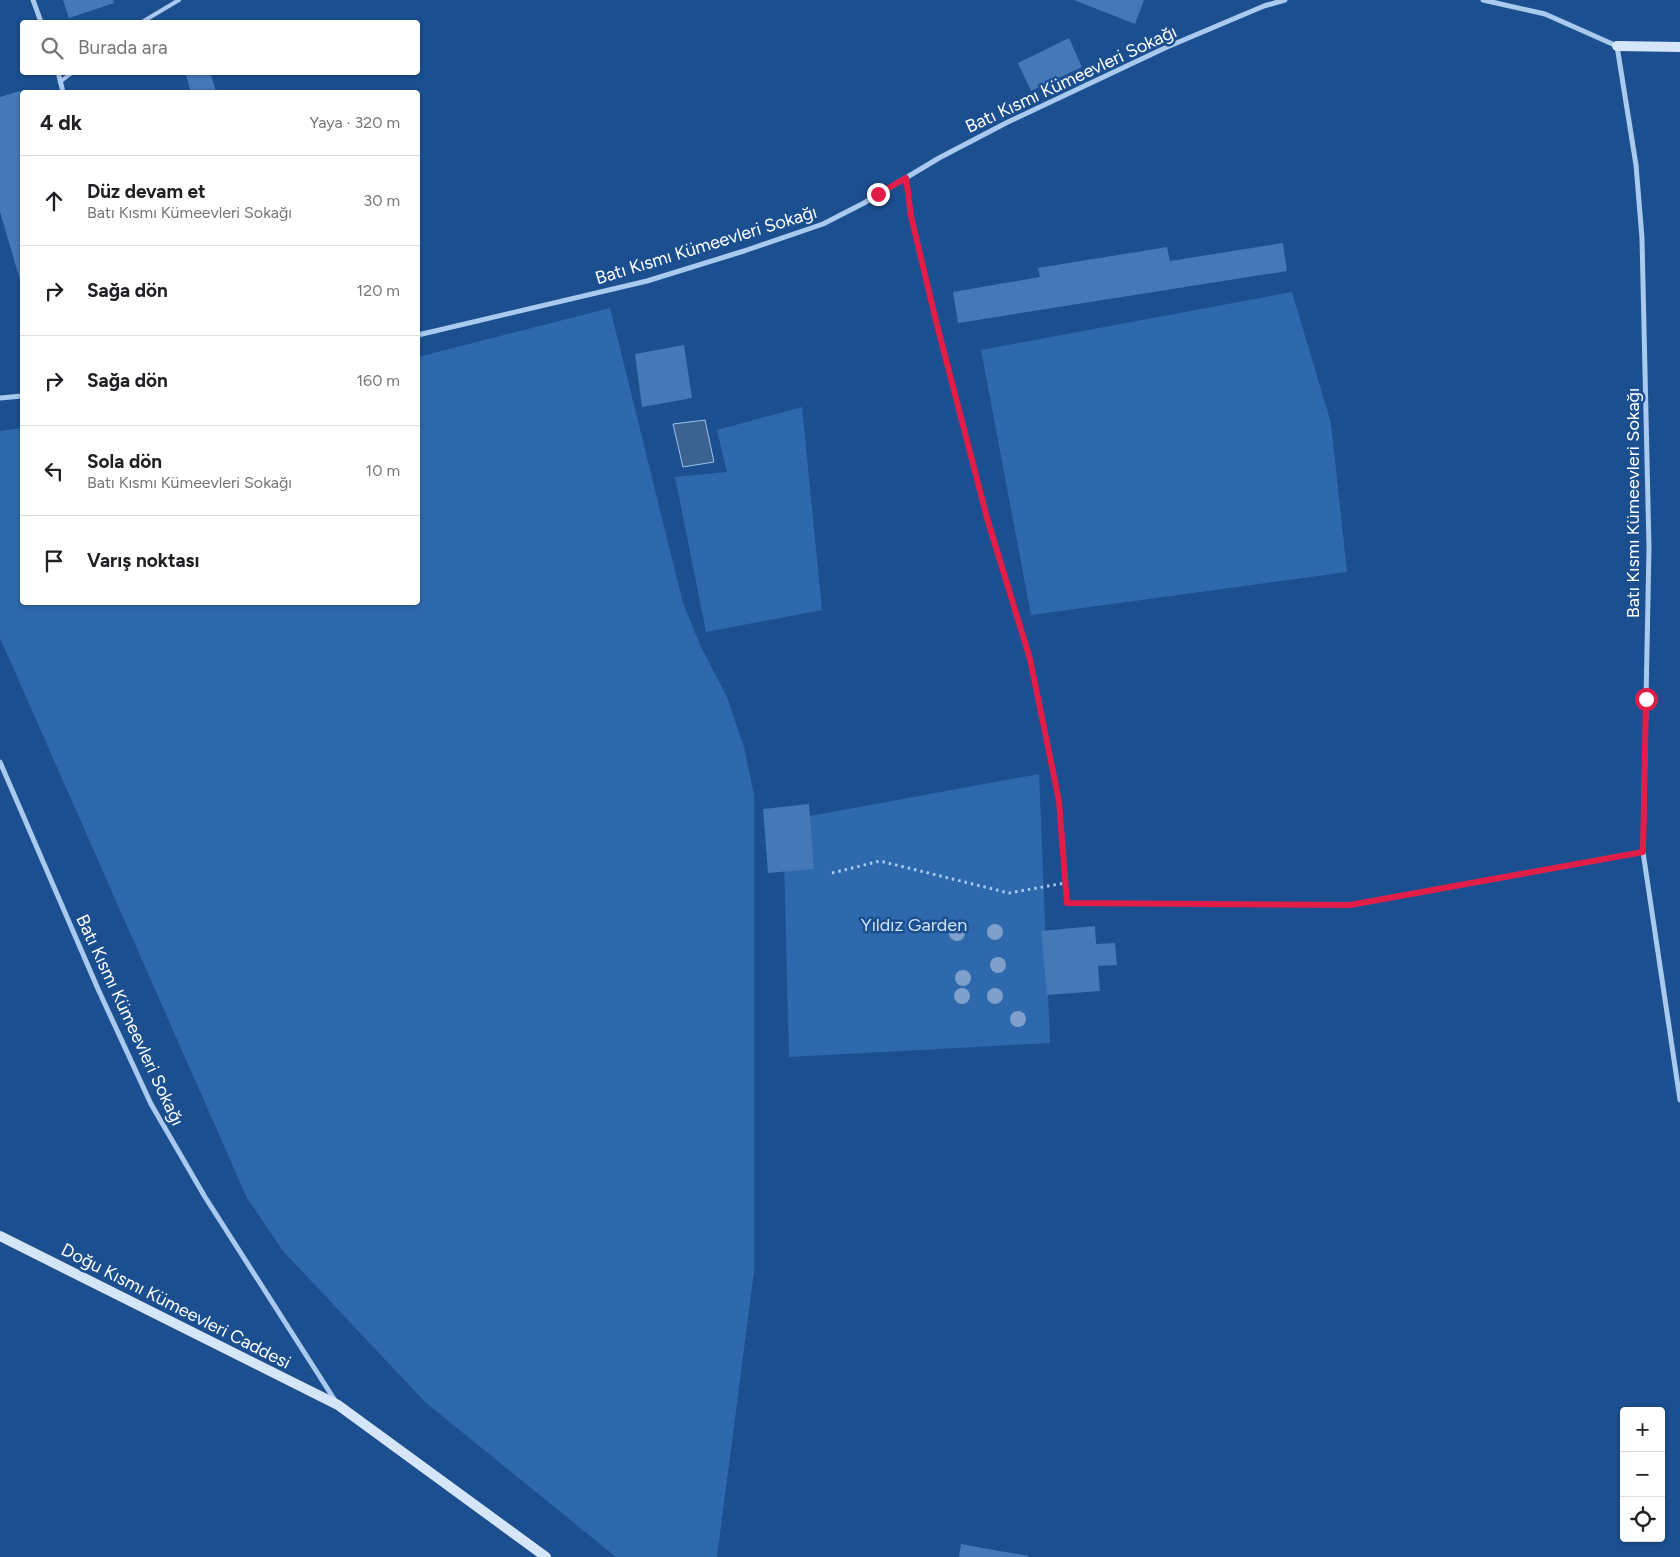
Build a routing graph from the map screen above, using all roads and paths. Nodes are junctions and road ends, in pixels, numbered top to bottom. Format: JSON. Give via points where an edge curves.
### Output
{"nodes":[{"id":1,"x":33,"y":0,"type":"edge"},
{"id":2,"x":180,"y":0,"type":"edge"},
{"id":3,"x":1285,"y":0,"type":"edge"},
{"id":4,"x":1483,"y":0,"type":"edge"},
{"id":5,"x":40,"y":20,"type":"edge"},
{"id":6,"x":145,"y":20,"type":"edge"},
{"id":7,"x":1616,"y":46,"type":"junction"},
{"id":8,"x":1680,"y":47,"type":"edge"},
{"id":9,"x":59,"y":75,"type":"edge"},
{"id":10,"x":69,"y":75,"type":"edge"},
{"id":11,"x":61,"y":81,"type":"junction"},
{"id":12,"x":63,"y":90,"type":"edge"},
{"id":13,"x":906,"y":178,"type":"junction"},
{"id":14,"x":420,"y":336,"type":"edge"},
{"id":15,"x":20,"y":396,"type":"edge"},
{"id":16,"x":0,"y":398,"type":"edge"},
{"id":17,"x":0,"y":762,"type":"edge"},
{"id":18,"x":1643,"y":852,"type":"junction"},
{"id":19,"x":832,"y":873,"type":"dead end"},
{"id":20,"x":1065,"y":883,"type":"junction"},
{"id":21,"x":1350,"y":905,"type":"joint"},
{"id":22,"x":1680,"y":1100,"type":"edge"},
{"id":23,"x":0,"y":1236,"type":"edge"},
{"id":24,"x":338,"y":1405,"type":"junction"},
{"id":25,"x":546,"y":1557,"type":"edge"}],
"edges":[{"from":1,"to":5,"type":"street"},
{"from":2,"to":6,"type":"lane"},
{"from":3,"to":13,"type":"street","name":"Batı Kısmı Kümeevleri Sokağı","via":[[1167,47],[1006,123]]},
{"from":4,"to":7,"type":"street","via":[[1545,14]]},
{"from":7,"to":8,"type":"street"},
{"from":7,"to":18,"type":"street","name":"Batı Kısmı Kümeevleri Sokağı","via":[[1636,164],[1642,238],[1649,548]]},
{"from":9,"to":11,"type":"street"},
{"from":10,"to":11,"type":"lane"},
{"from":11,"to":12,"type":"street"},
{"from":13,"to":14,"type":"street","name":"Batı Kısmı Kümeevleri Sokağı","via":[[823,224],[744,252],[647,281]]},
{"from":13,"to":20,"type":"path","via":[[911,216],[987,518],[1030,659],[1059,801]]},
{"from":15,"to":16,"type":"street"},
{"from":17,"to":24,"type":"street","name":"Batı Kısmı Kümeevleri Sokağı","via":[[151,1104],[205,1198]]},
{"from":18,"to":21,"type":"street"},
{"from":18,"to":22,"type":"street","name":"Batı Kısmı Kümeevleri Sokağı"},
{"from":19,"to":20,"type":"path","via":[[880,861],[1009,893]]},
{"from":20,"to":21,"type":"path","via":[[1067,903]]},
{"from":23,"to":24,"type":"street","name":"Doğu Kısmı Kümeevleri Caddesi"},
{"from":24,"to":25,"type":"street","name":"Doğu Kısmı Kümeevleri Caddesi"}]}
